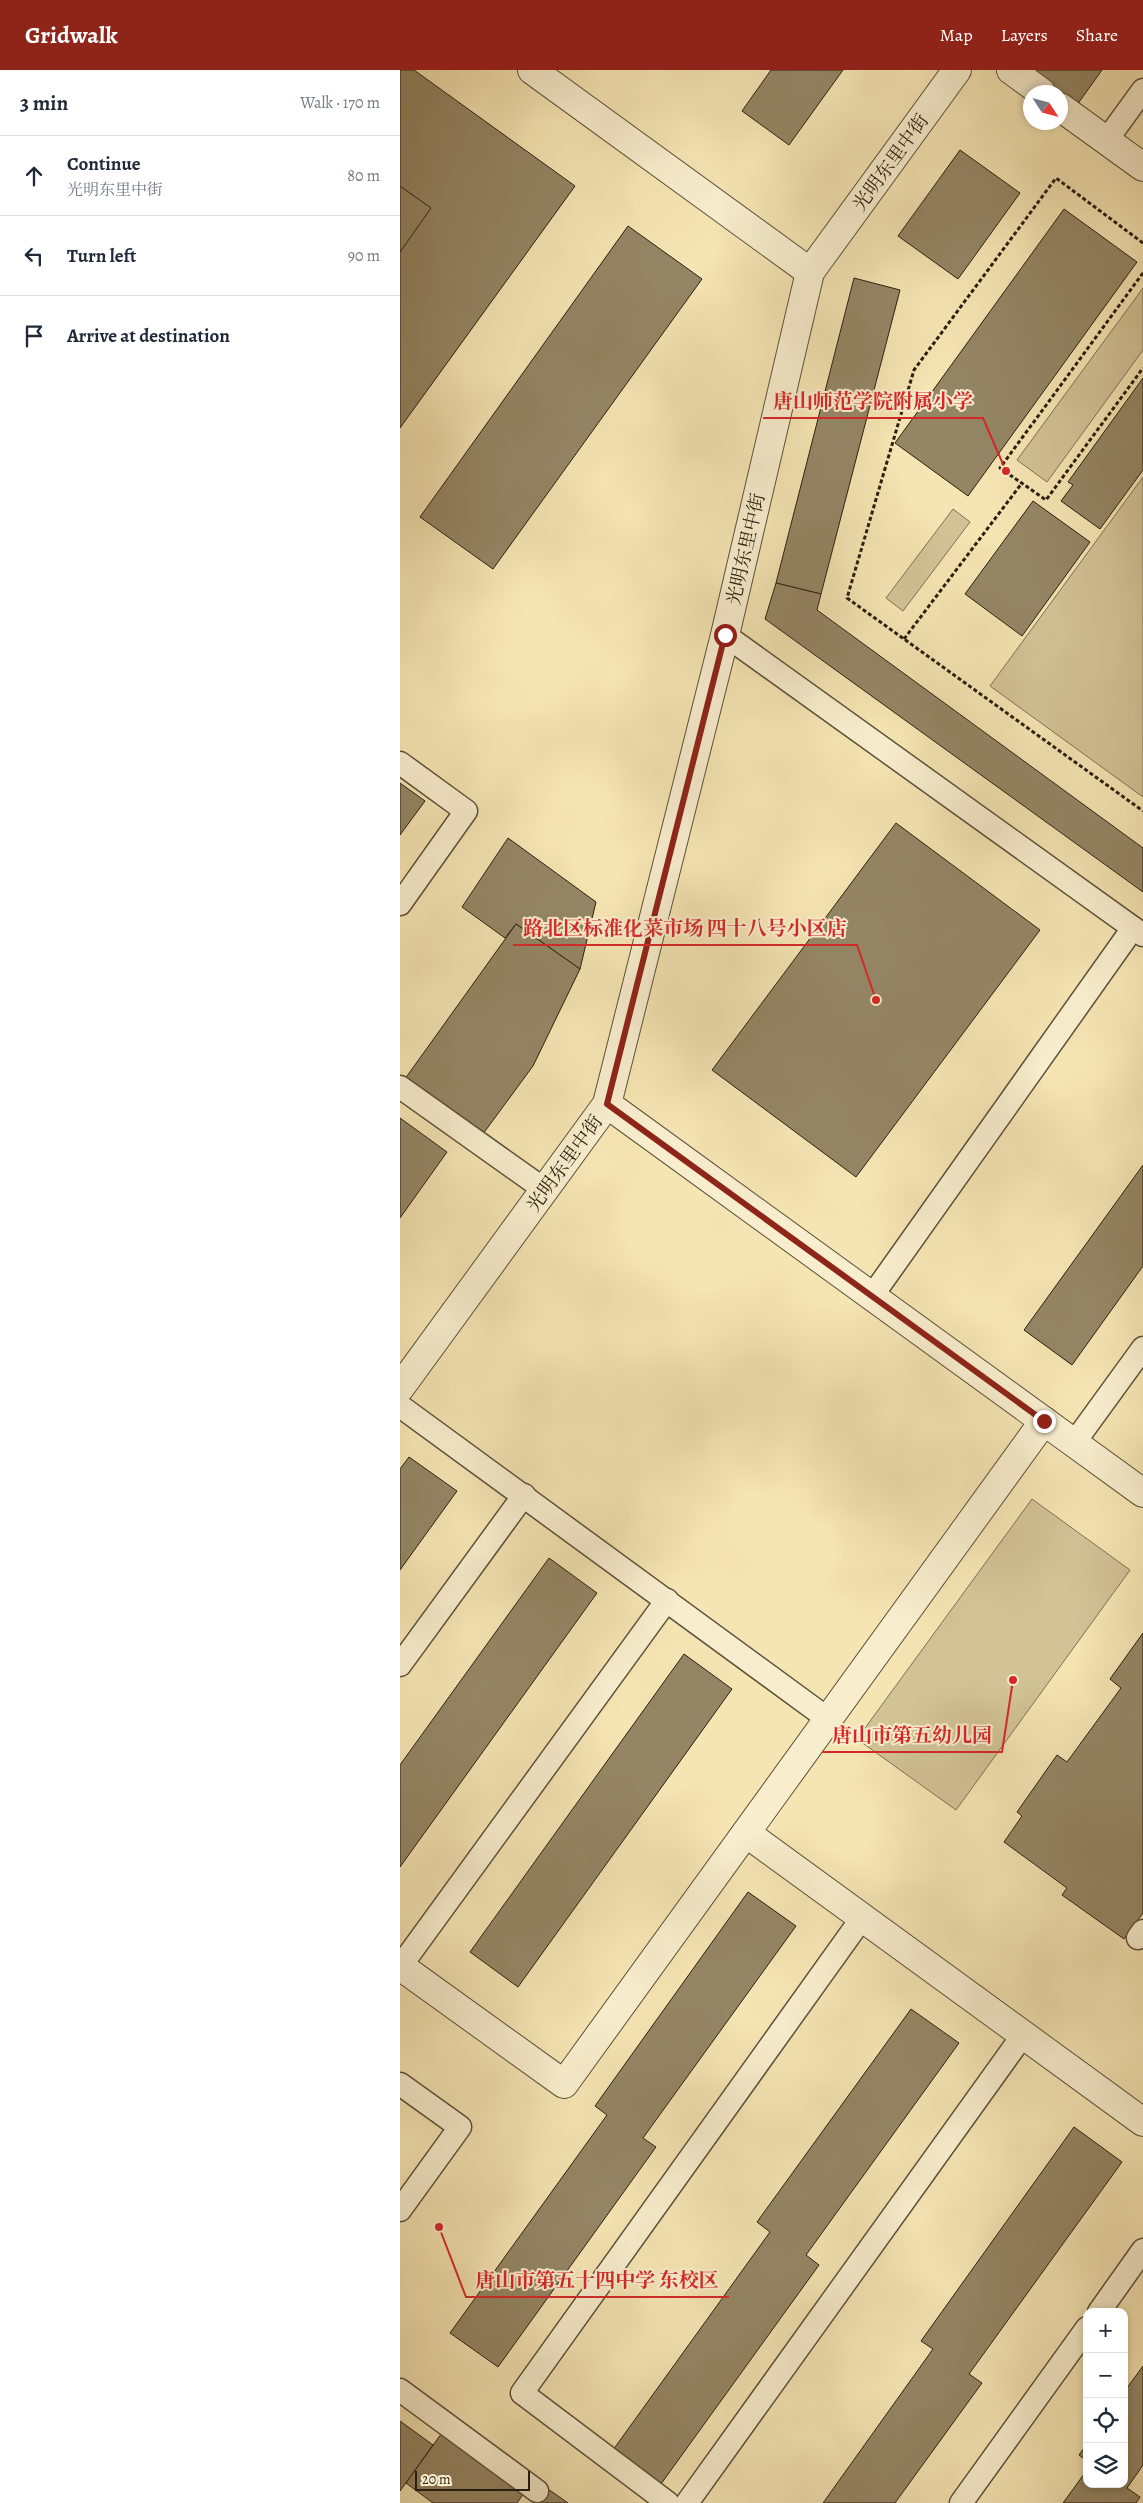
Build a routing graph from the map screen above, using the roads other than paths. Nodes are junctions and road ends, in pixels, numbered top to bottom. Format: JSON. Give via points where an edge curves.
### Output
{"nodes":[{"id":1,"x":532,"y":70,"type":"edge"},
{"id":2,"x":957,"y":70,"type":"edge"},
{"id":3,"x":1010,"y":70,"type":"edge"},
{"id":4,"x":1031,"y":85,"type":"edge"},
{"id":5,"x":1143,"y":90,"type":"edge"},
{"id":6,"x":1068,"y":113,"type":"edge"},
{"id":7,"x":1106,"y":140,"type":"junction"},
{"id":8,"x":1143,"y":167,"type":"edge"},
{"id":9,"x":810,"y":272,"type":"junction"},
{"id":10,"x":725,"y":635,"type":"junction"},
{"id":11,"x":400,"y":763,"type":"edge"},
{"id":12,"x":400,"y":904,"type":"edge"},
{"id":13,"x":1138,"y":932,"type":"edge"},
{"id":14,"x":400,"y":1087,"type":"edge"},
{"id":15,"x":607,"y":1104,"type":"junction"},
{"id":16,"x":545,"y":1190,"type":"junction"},
{"id":17,"x":872,"y":1296,"type":"junction"},
{"id":18,"x":1143,"y":1348,"type":"edge"},
{"id":19,"x":400,"y":1388,"type":"edge"},
{"id":20,"x":400,"y":1406,"type":"edge"},
{"id":21,"x":1044,"y":1421,"type":"junction"},
{"id":22,"x":1074,"y":1443,"type":"junction"},
{"id":23,"x":1143,"y":1493,"type":"edge"},
{"id":24,"x":524,"y":1495,"type":"junction"},
{"id":25,"x":666,"y":1600,"type":"junction"},
{"id":26,"x":400,"y":1665,"type":"edge"},
{"id":27,"x":828,"y":1719,"type":"junction"},
{"id":28,"x":746,"y":1833,"type":"junction"},
{"id":29,"x":862,"y":1918,"type":"junction"},
{"id":30,"x":400,"y":1966,"type":"edge"},
{"id":31,"x":1023,"y":2034,"type":"junction"},
{"id":32,"x":400,"y":2084,"type":"edge"},
{"id":33,"x":1143,"y":2122,"type":"edge"},
{"id":34,"x":400,"y":2210,"type":"edge"},
{"id":35,"x":1143,"y":2250,"type":"edge"},
{"id":36,"x":1102,"y":2308,"type":"edge"},
{"id":37,"x":1083,"y":2334,"type":"edge"},
{"id":38,"x":400,"y":2390,"type":"edge"},
{"id":39,"x":537,"y":2490,"type":"dead end"},
{"id":40,"x":668,"y":2503,"type":"edge"},
{"id":41,"x":688,"y":2503,"type":"edge"},
{"id":42,"x":961,"y":2503,"type":"edge"}],
"edges":[{"from":1,"to":9,"type":"street"},
{"from":2,"to":9,"type":"street","name":"光明东里中街"},
{"from":3,"to":4,"type":"street"},
{"from":5,"to":7,"type":"lane"},
{"from":6,"to":7,"type":"street"},
{"from":7,"to":8,"type":"street"},
{"from":9,"to":10,"type":"street","name":"光明东里中街"},
{"from":10,"to":13,"type":"lane"},
{"from":10,"to":15,"type":"street","name":"光明东里中街"},
{"from":11,"to":12,"type":"lane","via":[[466,811]]},
{"from":13,"to":17,"type":"lane"},
{"from":14,"to":16,"type":"lane"},
{"from":15,"to":16,"type":"street","name":"光明东里中街"},
{"from":15,"to":17,"type":"street"},
{"from":16,"to":19,"type":"street","name":"光明东里中街"},
{"from":17,"to":21,"type":"street"},
{"from":18,"to":22,"type":"lane"},
{"from":20,"to":24,"type":"lane"},
{"from":21,"to":22,"type":"street"},
{"from":21,"to":27,"type":"street"},
{"from":22,"to":23,"type":"street"},
{"from":24,"to":25,"type":"lane"},
{"from":24,"to":26,"type":"lane"},
{"from":25,"to":27,"type":"lane"},
{"from":25,"to":30,"type":"lane"},
{"from":27,"to":28,"type":"street"},
{"from":28,"to":29,"type":"street"},
{"from":28,"to":30,"type":"street","via":[[564,2084]]},
{"from":29,"to":31,"type":"street"},
{"from":29,"to":40,"type":"lane","via":[[522,2393]]},
{"from":31,"to":33,"type":"street"},
{"from":31,"to":41,"type":"lane"},
{"from":32,"to":34,"type":"lane","via":[[460,2127]]},
{"from":35,"to":36,"type":"lane"},
{"from":37,"to":42,"type":"lane"},
{"from":38,"to":39,"type":"lane"}]}
